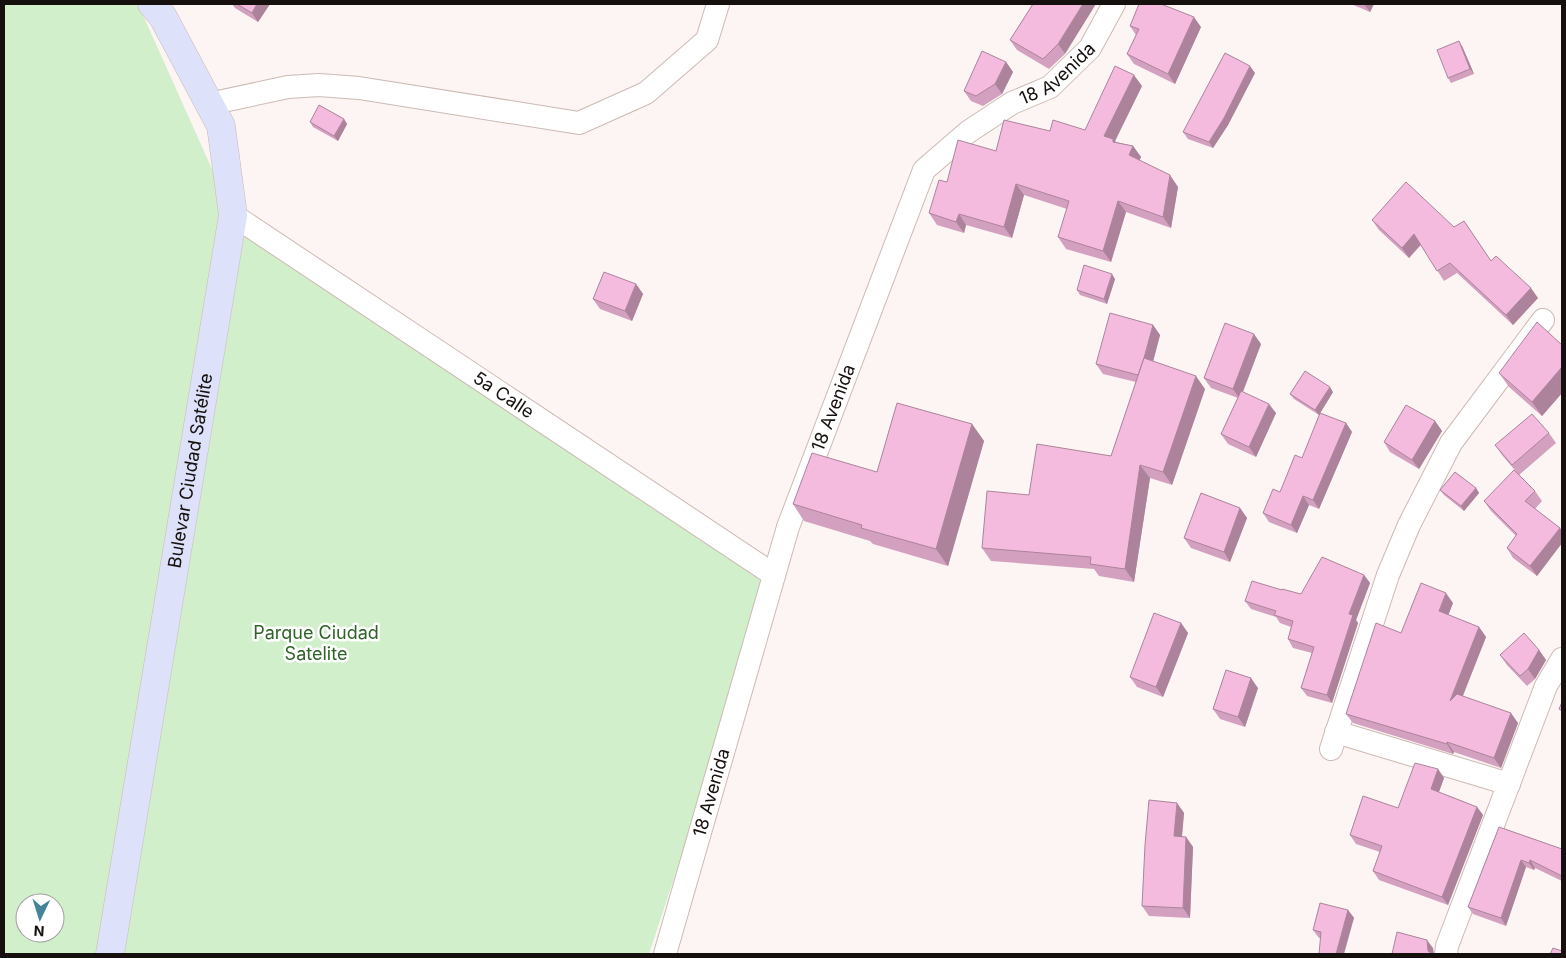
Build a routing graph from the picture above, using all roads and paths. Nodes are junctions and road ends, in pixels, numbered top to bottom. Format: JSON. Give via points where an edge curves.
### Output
{"nodes":[{"id":1,"x":152,"y":4,"type":"edge"},
{"id":2,"x":718,"y":4,"type":"edge"},
{"id":3,"x":1114,"y":4,"type":"edge"},
{"id":4,"x":209,"y":104,"type":"junction"},
{"id":5,"x":233,"y":216,"type":"junction"},
{"id":6,"x":1543,"y":320,"type":"dead end"},
{"id":7,"x":774,"y":575,"type":"junction"},
{"id":8,"x":1562,"y":659,"type":"edge"},
{"id":9,"x":1509,"y":784,"type":"junction"},
{"id":10,"x":110,"y":954,"type":"edge"},
{"id":11,"x":665,"y":954,"type":"edge"},
{"id":12,"x":1446,"y":954,"type":"edge"}],
"edges":[{"from":1,"to":4,"type":"street","name":"Bulevar Ciudad Satélite","via":[[163,17]]},
{"from":2,"to":4,"type":"street","via":[[707,40],[653,87],[579,124],[359,88],[319,85],[288,87]]},
{"from":3,"to":7,"type":"street","name":"18 Avenida","via":[[1090,48],[1050,87],[1012,102],[968,132],[924,170],[792,518]]},
{"from":4,"to":5,"type":"street","name":"Bulevar Ciudad Satélite","via":[[221,126]]},
{"from":5,"to":7,"type":"street","name":"5a Calle"},
{"from":5,"to":10,"type":"street","name":"Bulevar Ciudad Satélite"},
{"from":6,"to":9,"type":"street","via":[[1451,443],[1409,525],[1388,576],[1333,741]]},
{"from":7,"to":11,"type":"street","name":"18 Avenida"},
{"from":8,"to":9,"type":"street","via":[[1546,686]]},
{"from":9,"to":12,"type":"street"}]}
